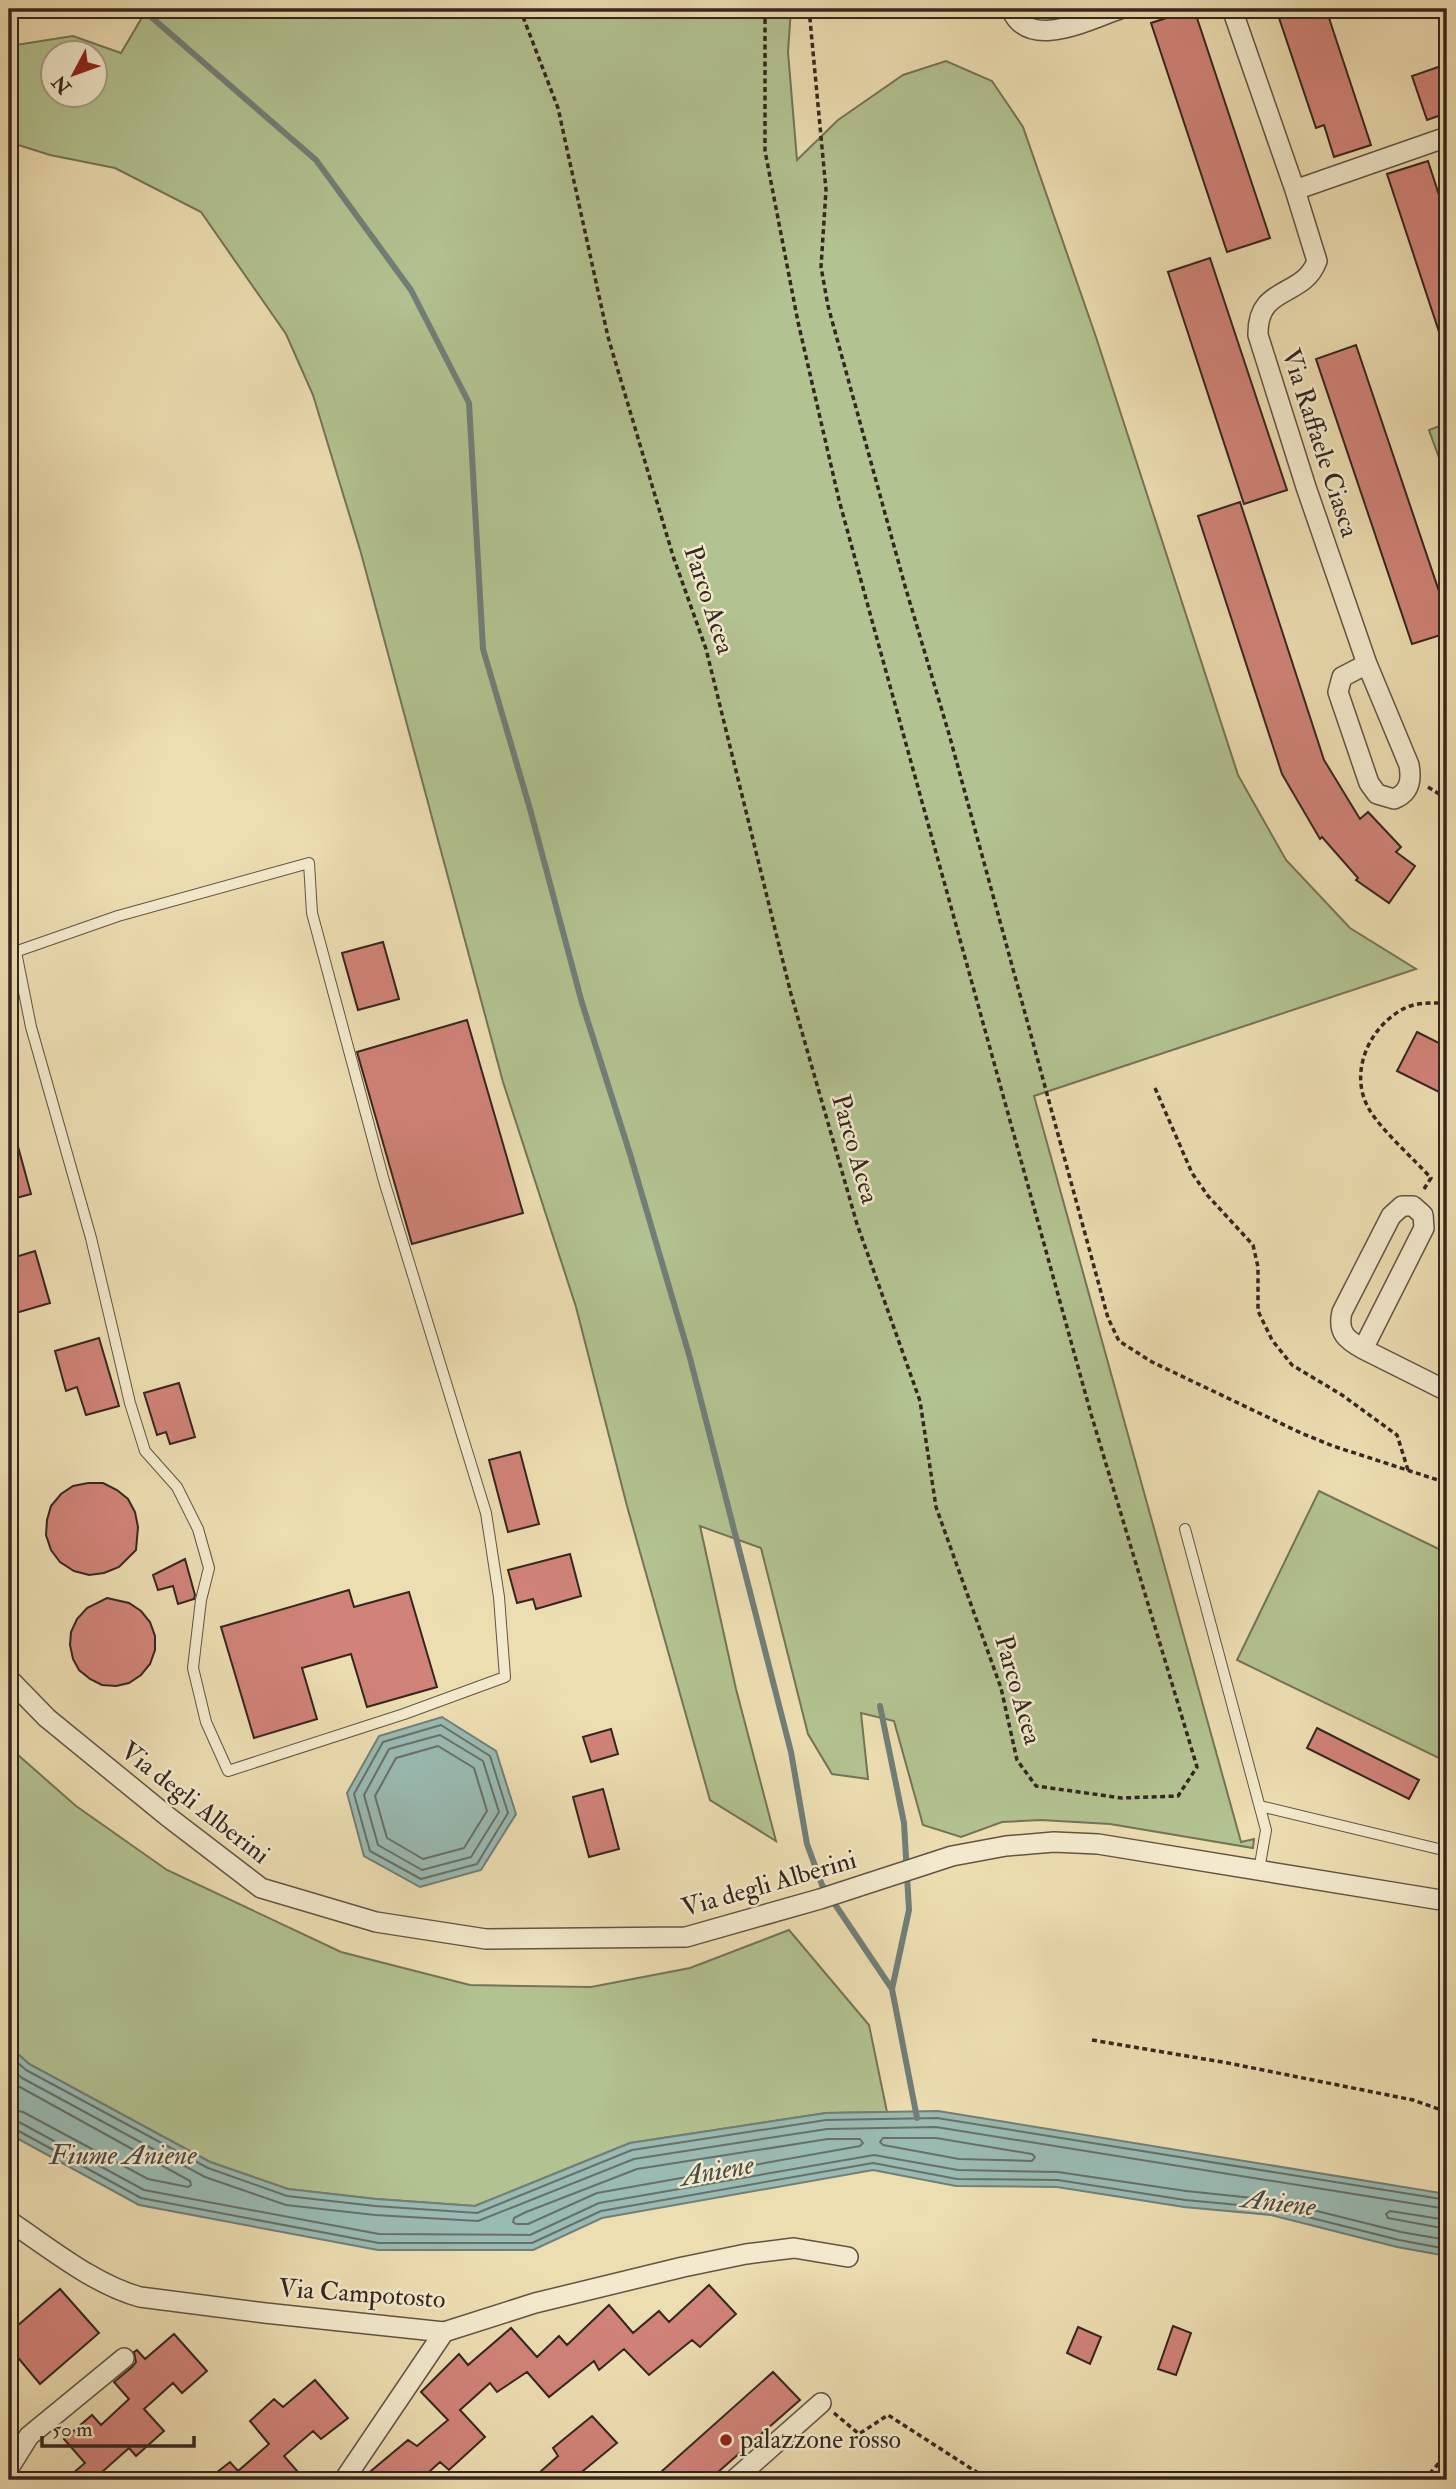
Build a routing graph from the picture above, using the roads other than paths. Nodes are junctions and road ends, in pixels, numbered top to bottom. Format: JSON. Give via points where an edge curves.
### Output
{"nodes":[{"id":1,"x":1011,"y":9,"type":"edge"},
{"id":2,"x":1120,"y":9,"type":"edge"},
{"id":3,"x":1232,"y":9,"type":"edge"},
{"id":4,"x":1078,"y":15,"type":"edge"},
{"id":5,"x":1447,"y":138,"type":"edge"},
{"id":6,"x":1295,"y":190,"type":"junction"},
{"id":7,"x":1367,"y":664,"type":"junction"},
{"id":8,"x":12,"y":953,"type":"edge"},
{"id":9,"x":1363,"y":1349,"type":"junction"},
{"id":10,"x":1447,"y":1391,"type":"edge"},
{"id":11,"x":1185,"y":1529,"type":"dead end"},
{"id":12,"x":9,"y":1679,"type":"edge"},
{"id":13,"x":1260,"y":1806,"type":"junction"},
{"id":14,"x":1447,"y":1851,"type":"edge"},
{"id":15,"x":1259,"y":1870,"type":"junction"},
{"id":16,"x":1447,"y":1900,"type":"edge"},
{"id":17,"x":9,"y":2221,"type":"edge"},
{"id":18,"x":848,"y":2258,"type":"dead end"},
{"id":19,"x":444,"y":2332,"type":"junction"},
{"id":20,"x":124,"y":2358,"type":"dead end"},
{"id":21,"x":821,"y":2403,"type":"road end"},
{"id":22,"x":9,"y":2468,"type":"edge"},
{"id":23,"x":344,"y":2480,"type":"edge"},
{"id":24,"x":734,"y":2480,"type":"edge"}],
"edges":[{"from":1,"to":4,"type":"street","via":[[1020,23],[1037,31],[1053,31]]},
{"from":2,"to":4,"type":"street"},
{"from":3,"to":6,"type":"street"},
{"from":5,"to":6,"type":"street"},
{"from":6,"to":7,"type":"street","name":"Via Raffaele Ciasca","via":[[1317,261],[1305,279],[1265,305],[1258,335]]},
{"from":7,"to":7,"type":"street","name":"Via Raffaele Ciasca","via":[[1342,677],[1338,692],[1369,782],[1377,793],[1394,799],[1408,788],[1411,776]]},
{"from":8,"to":8,"type":"lane","via":[[118,916],[309,863],[312,913],[380,1168],[486,1513],[505,1677],[228,1771],[206,1722],[193,1668],[209,1568],[198,1529],[177,1487],[145,1451]]},
{"from":9,"to":9,"type":"street","via":[[1343,1335],[1342,1312],[1391,1216],[1402,1206],[1413,1206],[1423,1215],[1424,1228]]},
{"from":9,"to":10,"type":"street"},
{"from":11,"to":13,"type":"lane"},
{"from":12,"to":15,"type":"street","name":"Via degli Alberini","via":[[47,1718],[261,1888],[376,1922],[486,1939],[686,1937],[952,1856],[1006,1846],[1098,1844]]},
{"from":13,"to":14,"type":"lane"},
{"from":13,"to":15,"type":"lane","via":[[1266,1830]]},
{"from":15,"to":16,"type":"street","name":"Via degli Alberini"},
{"from":17,"to":19,"type":"street","name":"Via Campotosto","via":[[123,2293]]},
{"from":18,"to":19,"type":"street","name":"Via Campotosto","via":[[794,2248],[746,2254],[535,2303]]},
{"from":19,"to":23,"type":"street"},
{"from":20,"to":22,"type":"street","via":[[29,2437]]},
{"from":21,"to":24,"type":"street"}]}
